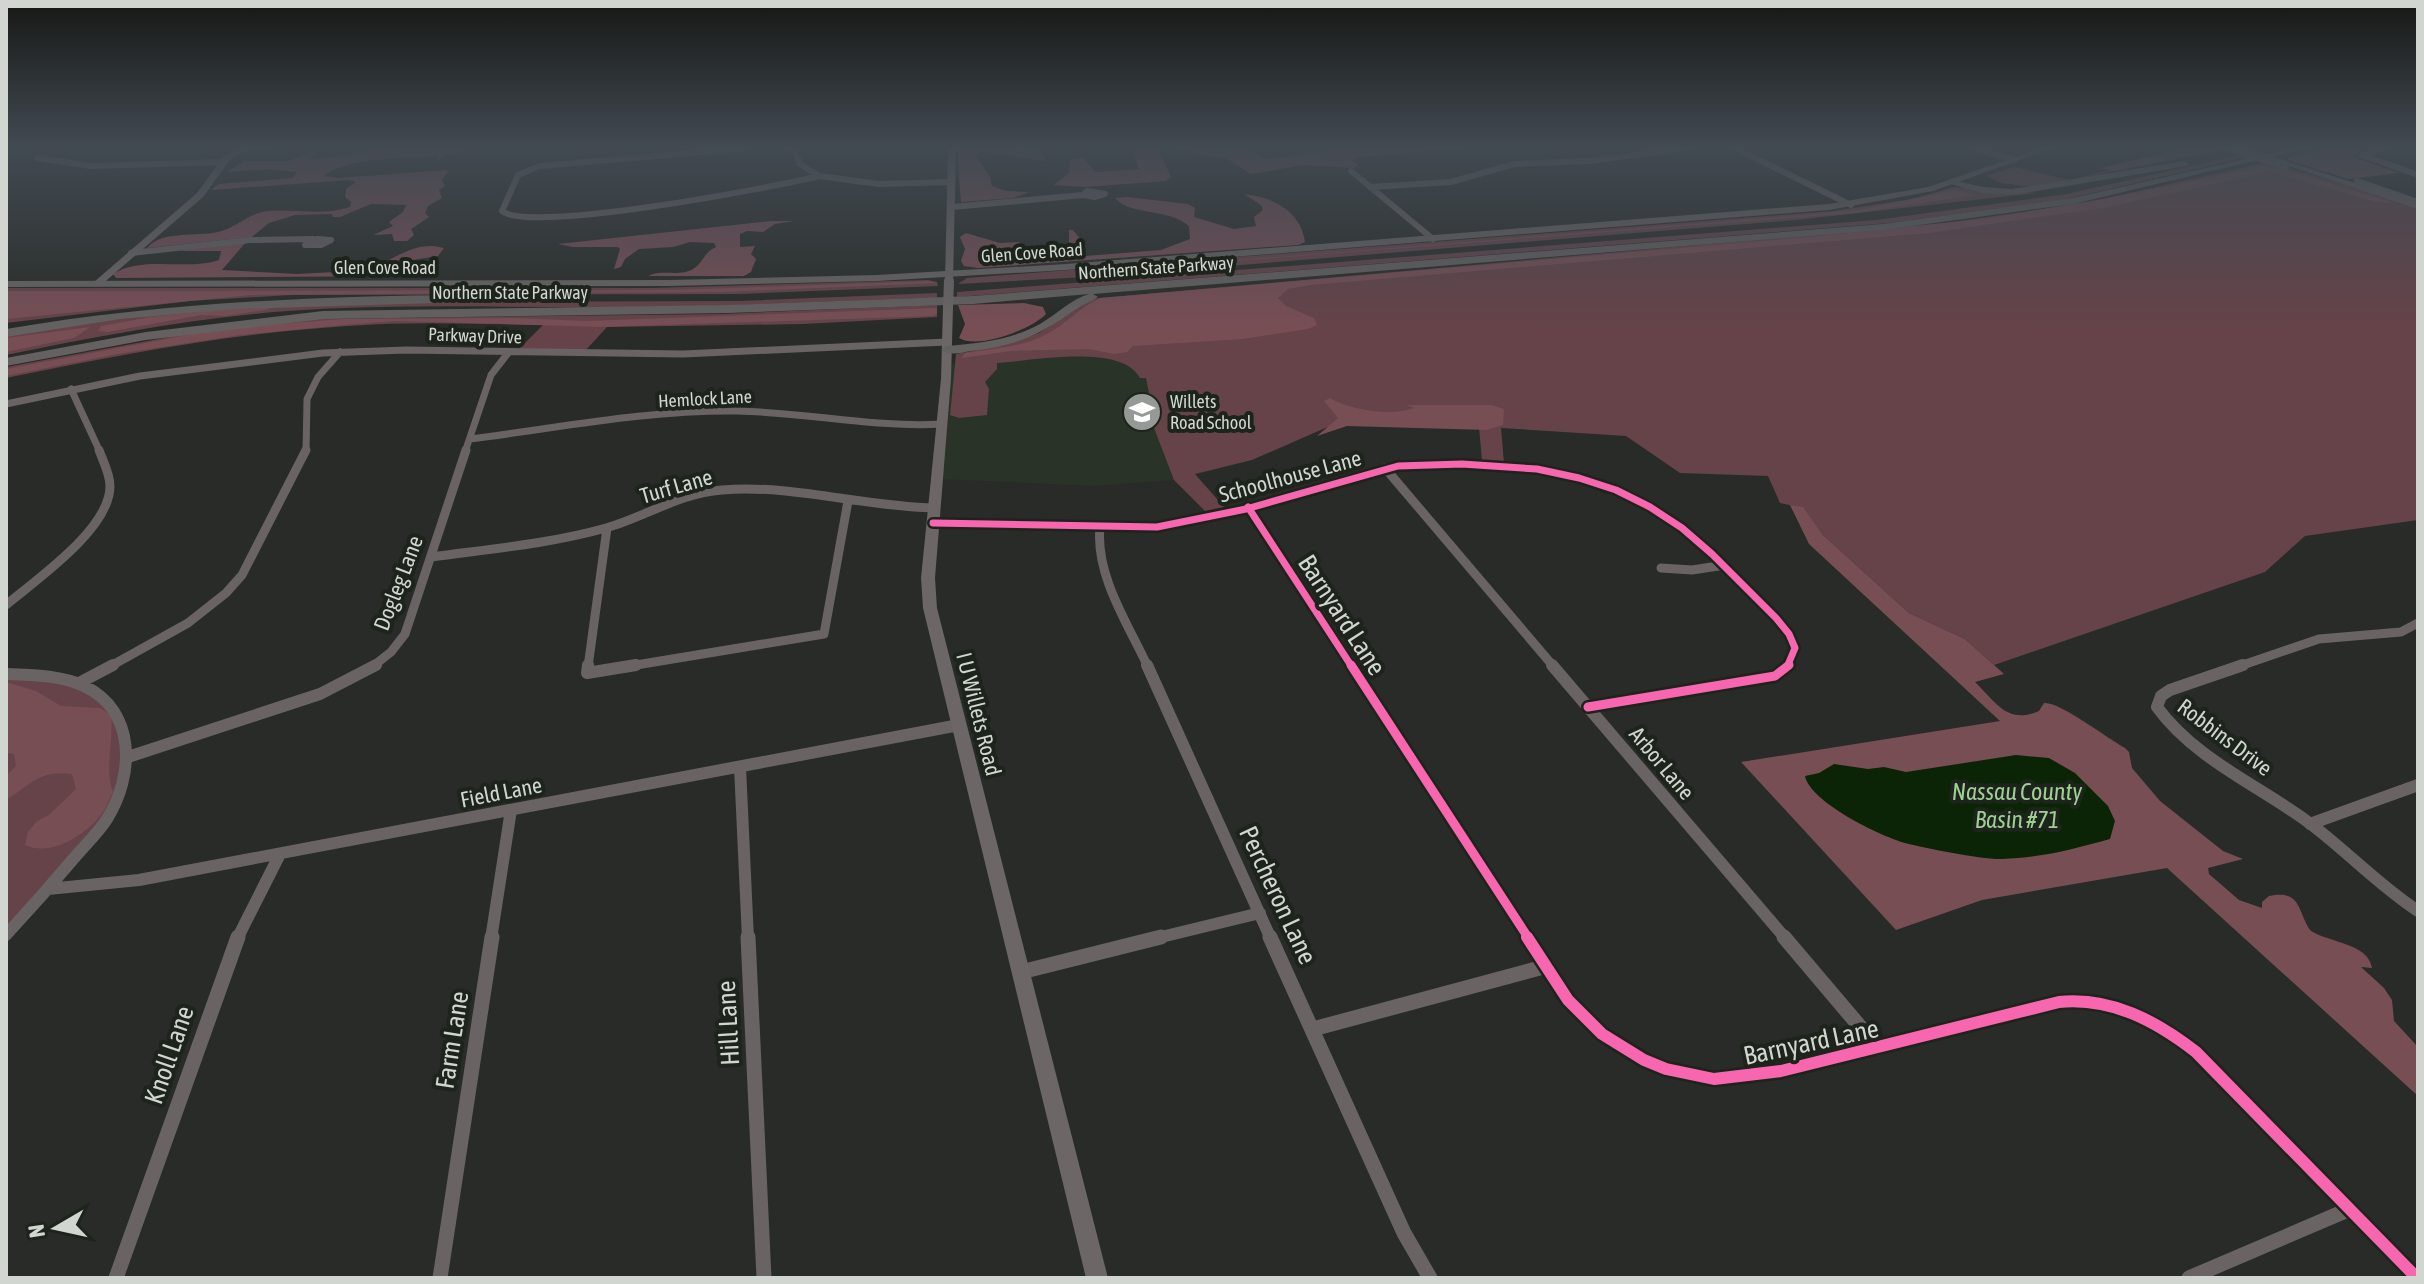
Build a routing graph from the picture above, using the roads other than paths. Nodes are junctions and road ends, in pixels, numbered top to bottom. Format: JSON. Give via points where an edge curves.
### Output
{"nodes":[{"id":1,"x":952,"y":207,"type":"edge"},
{"id":2,"x":185,"y":208,"type":"edge"},
{"id":3,"x":503,"y":208,"type":"edge"},
{"id":4,"x":639,"y":208,"type":"edge"},
{"id":5,"x":1395,"y":208,"type":"edge"},
{"id":6,"x":1815,"y":208,"type":"edge"},
{"id":7,"x":1949,"y":208,"type":"edge"},
{"id":8,"x":2025,"y":208,"type":"edge"},
{"id":9,"x":313,"y":239,"type":"dead end"},
{"id":10,"x":1433,"y":239,"type":"junction"},
{"id":11,"x":131,"y":253,"type":"junction"},
{"id":12,"x":949,"y":278,"type":"junction"},
{"id":13,"x":6,"y":284,"type":"edge"},
{"id":14,"x":97,"y":284,"type":"junction"},
{"id":15,"x":1178,"y":285,"type":"junction"},
{"id":16,"x":999,"y":298,"type":"junction"},
{"id":17,"x":327,"y":299,"type":"junction"},
{"id":18,"x":481,"y":299,"type":"dead end"},
{"id":19,"x":496,"y":299,"type":"dead end"},
{"id":20,"x":1058,"y":316,"type":"junction"},
{"id":21,"x":6,"y":325,"type":"edge"},
{"id":22,"x":6,"y":333,"type":"edge"},
{"id":23,"x":947,"y":346,"type":"junction"},
{"id":24,"x":340,"y":352,"type":"junction"},
{"id":25,"x":508,"y":353,"type":"junction"},
{"id":26,"x":6,"y":360,"type":"edge"},
{"id":27,"x":71,"y":389,"type":"junction"},
{"id":28,"x":6,"y":404,"type":"edge"},
{"id":29,"x":942,"y":424,"type":"junction"},
{"id":30,"x":470,"y":439,"type":"junction"},
{"id":31,"x":1385,"y":468,"type":"junction"},
{"id":32,"x":848,"y":501,"type":"junction"},
{"id":33,"x":1248,"y":507,"type":"junction"},
{"id":34,"x":934,"y":515,"type":"junction"},
{"id":35,"x":1100,"y":527,"type":"junction"},
{"id":36,"x":607,"y":528,"type":"junction"},
{"id":37,"x":431,"y":557,"type":"junction"},
{"id":38,"x":1725,"y":565,"type":"junction"},
{"id":39,"x":1661,"y":568,"type":"dead end"},
{"id":40,"x":6,"y":605,"type":"edge"},
{"id":41,"x":2418,"y":623,"type":"edge"},
{"id":42,"x":6,"y":674,"type":"edge"},
{"id":43,"x":79,"y":683,"type":"junction"},
{"id":44,"x":1588,"y":707,"type":"junction"},
{"id":45,"x":959,"y":725,"type":"junction"},
{"id":46,"x":128,"y":757,"type":"junction"},
{"id":47,"x":740,"y":767,"type":"junction"},
{"id":48,"x":2418,"y":785,"type":"edge"},
{"id":49,"x":511,"y":810,"type":"junction"},
{"id":50,"x":2310,"y":824,"type":"junction"},
{"id":51,"x":280,"y":854,"type":"junction"},
{"id":52,"x":48,"y":889,"type":"junction"},
{"id":53,"x":2418,"y":911,"type":"edge"},
{"id":54,"x":1260,"y":913,"type":"junction"},
{"id":55,"x":6,"y":935,"type":"edge"},
{"id":56,"x":1547,"y":966,"type":"junction"},
{"id":57,"x":1021,"y":972,"type":"junction"},
{"id":58,"x":1313,"y":1029,"type":"junction"},
{"id":59,"x":1878,"y":1048,"type":"junction"},
{"id":60,"x":2350,"y":1209,"type":"junction"},
{"id":61,"x":116,"y":1278,"type":"edge"},
{"id":62,"x":440,"y":1278,"type":"edge"},
{"id":63,"x":764,"y":1278,"type":"edge"},
{"id":64,"x":1097,"y":1278,"type":"edge"},
{"id":65,"x":1430,"y":1278,"type":"edge"},
{"id":66,"x":2189,"y":1278,"type":"edge"},
{"id":67,"x":2417,"y":1278,"type":"edge"}],
"edges":[{"from":1,"to":12,"type":"main road","name":"I U Willets Road"},
{"from":2,"to":11,"type":"main road"},
{"from":3,"to":4,"type":"street","via":[[508,216],[529,217]]},
{"from":5,"to":10,"type":"street"},
{"from":6,"to":10,"type":"main road","name":"Glen Cove Road"},
{"from":7,"to":19,"type":"highway","name":"Northern State Parkway","via":[[1177,274],[826,295]]},
{"from":8,"to":15,"type":"highway","name":"Northern State Parkway","via":[[1962,218]]},
{"from":9,"to":11,"type":"street"},
{"from":10,"to":12,"type":"main road","name":"Glen Cove Road"},
{"from":11,"to":14,"type":"main road"},
{"from":12,"to":14,"type":"main road","name":"Glen Cove Road"},
{"from":12,"to":23,"type":"main road","name":"I U Willets Road","bridge":true},
{"from":13,"to":14,"type":"main road","name":"Glen Cove Road"},
{"from":15,"to":16,"type":"highway","name":"Northern State Parkway"},
{"from":15,"to":20,"type":"highway","via":[[1087,298]]},
{"from":16,"to":20,"type":"highway","via":[[1047,303],[1056,307]]},
{"from":16,"to":26,"type":"highway","name":"Northern State Parkway","via":[[706,310],[344,314],[223,325]]},
{"from":17,"to":18,"type":"highway","name":"Northern State Parkway"},
{"from":17,"to":21,"type":"highway","via":[[219,300]]},
{"from":17,"to":22,"type":"highway","name":"Northern State Parkway","via":[[179,308]]},
{"from":20,"to":23,"type":"highway","via":[[1041,329],[989,346]]},
{"from":23,"to":25,"type":"street","name":"Parkway Drive","via":[[699,354]]},
{"from":23,"to":29,"type":"main road","name":"I U Willets Road"},
{"from":24,"to":25,"type":"street","name":"Parkway Drive"},
{"from":24,"to":27,"type":"street","name":"Parkway Drive","via":[[208,365]]},
{"from":24,"to":43,"type":"street","via":[[308,395],[306,454],[229,592],[200,615]]},
{"from":25,"to":30,"type":"street","name":"Dogleg Lane","via":[[491,375]]},
{"from":27,"to":28,"type":"street","name":"Parkway Drive"},
{"from":27,"to":40,"type":"street","via":[[109,477],[107,501],[92,526]]},
{"from":29,"to":30,"type":"street","name":"Hemlock Lane","via":[[716,411]]},
{"from":29,"to":34,"type":"main road","name":"I U Willets Road"},
{"from":30,"to":37,"type":"street","name":"Dogleg Lane"},
{"from":31,"to":33,"type":"street","name":"Schoolhouse Lane"},
{"from":31,"to":38,"type":"street","name":"Schoolhouse Lane","via":[[1459,463],[1585,477],[1650,506]]},
{"from":31,"to":44,"type":"street","name":"Arbor Lane"},
{"from":32,"to":34,"type":"street","name":"Turf Lane"},
{"from":32,"to":36,"type":"street","name":"Turf Lane","via":[[773,490],[718,490],[674,500]]},
{"from":32,"to":36,"type":"street","via":[[824,634],[587,673]]},
{"from":33,"to":35,"type":"street","name":"Schoolhouse Lane","via":[[1168,525]]},
{"from":33,"to":56,"type":"street","name":"Barnyard Lane"},
{"from":34,"to":35,"type":"street","name":"Schoolhouse Lane"},
{"from":34,"to":45,"type":"main road","name":"I U Willets Road","via":[[930,608]]},
{"from":35,"to":54,"type":"street","name":"Percheron Lane","via":[[1098,548],[1107,577]]},
{"from":36,"to":37,"type":"street","name":"Turf Lane"},
{"from":37,"to":46,"type":"street","name":"Dogleg Lane","via":[[405,634],[376,665],[320,694]]},
{"from":38,"to":39,"type":"street"},
{"from":38,"to":44,"type":"street","name":"Schoolhouse Lane","via":[[1790,634],[1795,654],[1785,670],[1753,681]]},
{"from":41,"to":50,"type":"street","name":"Robbins Drive","via":[[2401,632],[2319,639],[2161,696],[2157,707],[2172,726]]},
{"from":42,"to":43,"type":"street"},
{"from":43,"to":46,"type":"street","via":[[106,699],[122,720]]},
{"from":44,"to":59,"type":"street","name":"Arbor Lane"},
{"from":45,"to":47,"type":"street","name":"Field Lane"},
{"from":45,"to":57,"type":"main road","name":"I U Willets Road"},
{"from":46,"to":52,"type":"street","via":[[125,780],[107,819]]},
{"from":47,"to":49,"type":"street","name":"Field Lane"},
{"from":47,"to":63,"type":"street","name":"Hill Lane"},
{"from":48,"to":50,"type":"street"},
{"from":49,"to":51,"type":"street","name":"Field Lane"},
{"from":49,"to":62,"type":"street","name":"Farm Lane"},
{"from":50,"to":53,"type":"street","name":"Robbins Drive"},
{"from":51,"to":52,"type":"street","name":"Field Lane","via":[[139,880]]},
{"from":51,"to":61,"type":"street","name":"Knoll Lane","via":[[231,952]]},
{"from":52,"to":55,"type":"street"},
{"from":54,"to":57,"type":"street"},
{"from":54,"to":58,"type":"street","name":"Percheron Lane"},
{"from":56,"to":58,"type":"street"},
{"from":56,"to":59,"type":"street","name":"Barnyard Lane","via":[[1597,1032],[1628,1053],[1678,1072],[1735,1079]]},
{"from":57,"to":64,"type":"main road","name":"I U Willets Road"},
{"from":58,"to":65,"type":"street","name":"Percheron Lane","via":[[1404,1233]]},
{"from":59,"to":60,"type":"street","name":"Barnyard Lane","via":[[2048,1003],[2084,1001],[2115,1008],[2160,1027],[2196,1052]]},
{"from":60,"to":66,"type":"street"},
{"from":60,"to":67,"type":"street","name":"Barnyard Lane"}]}
